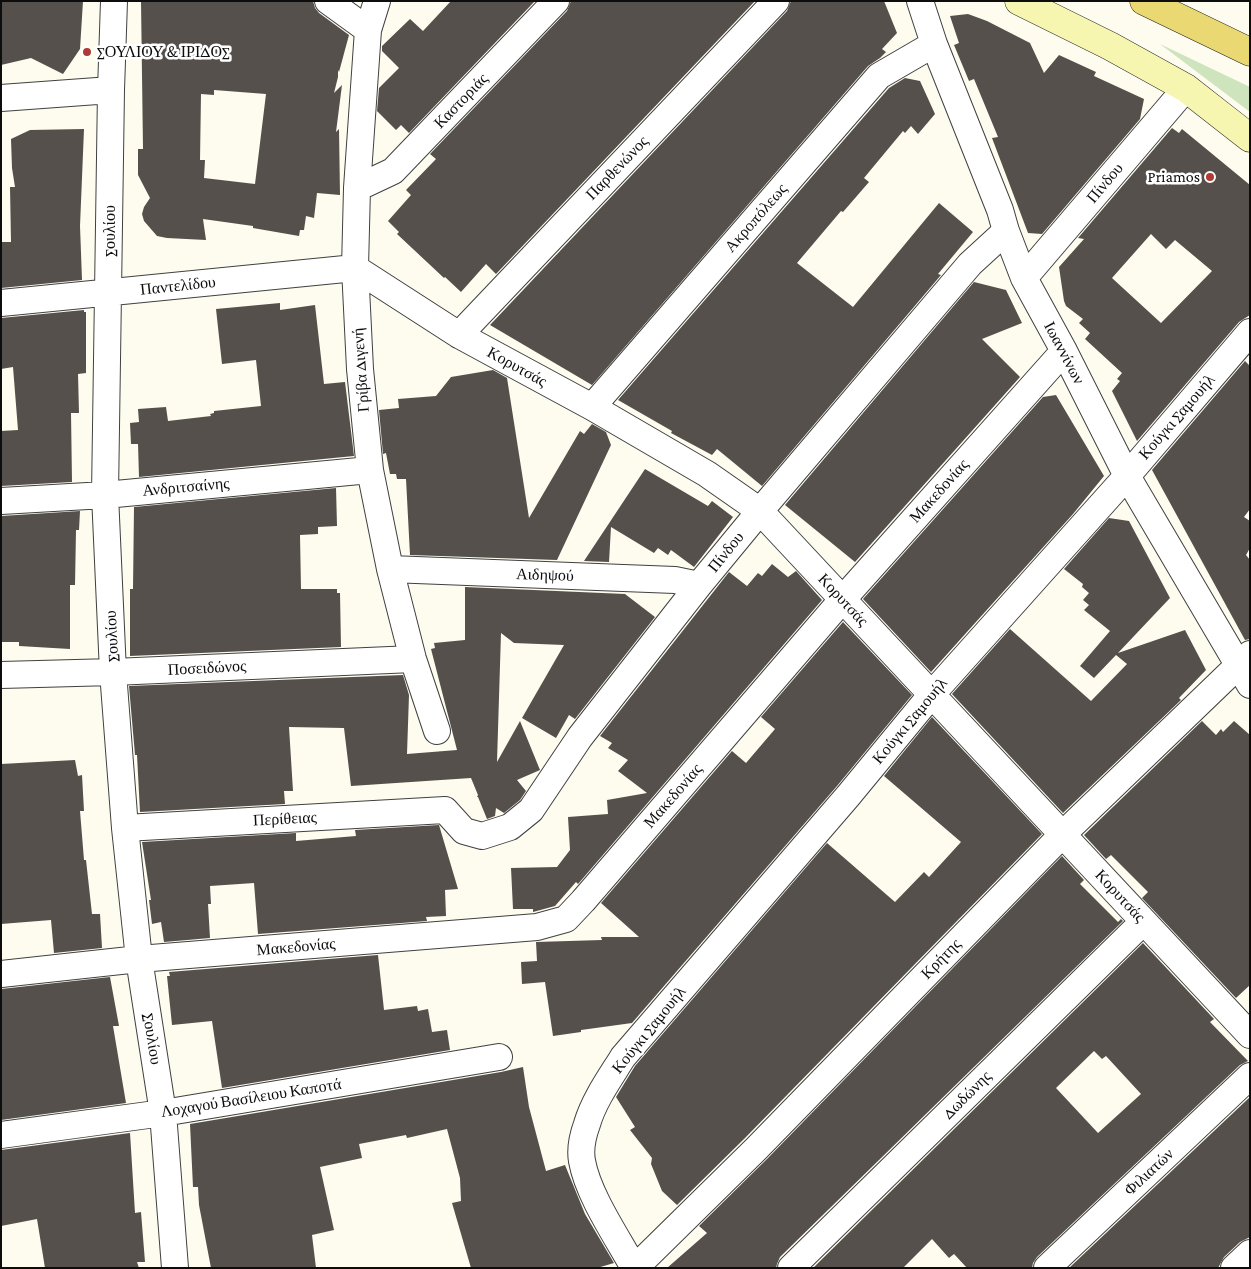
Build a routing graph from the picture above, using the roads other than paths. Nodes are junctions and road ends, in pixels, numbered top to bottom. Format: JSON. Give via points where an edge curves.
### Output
{"nodes":[{"id":1,"x":114,"y":1,"type":"edge"},
{"id":2,"x":328,"y":1,"type":"edge"},
{"id":3,"x":376,"y":1,"type":"edge"},
{"id":4,"x":556,"y":1,"type":"edge"},
{"id":5,"x":776,"y":1,"type":"edge"},
{"id":6,"x":920,"y":1,"type":"edge"},
{"id":7,"x":1019,"y":1,"type":"edge"},
{"id":8,"x":1144,"y":1,"type":"edge"},
{"id":9,"x":368,"y":30,"type":"junction"},
{"id":10,"x":934,"y":44,"type":"junction"},
{"id":11,"x":1250,"y":52,"type":"edge"},
{"id":12,"x":1186,"y":88,"type":"junction"},
{"id":13,"x":111,"y":90,"type":"junction"},
{"id":14,"x":1,"y":98,"type":"edge"},
{"id":15,"x":1250,"y":138,"type":"edge"},
{"id":16,"x":357,"y":188,"type":"junction"},
{"id":17,"x":1006,"y":231,"type":"junction"},
{"id":18,"x":355,"y":268,"type":"junction"},
{"id":19,"x":1024,"y":278,"type":"junction"},
{"id":20,"x":109,"y":293,"type":"junction"},
{"id":21,"x":1,"y":303,"type":"edge"},
{"id":22,"x":459,"y":335,"type":"junction"},
{"id":23,"x":1248,"y":338,"type":"edge"},
{"id":24,"x":1064,"y":351,"type":"junction"},
{"id":25,"x":592,"y":407,"type":"junction"},
{"id":26,"x":370,"y":470,"type":"junction"},
{"id":27,"x":1127,"y":476,"type":"junction"},
{"id":28,"x":105,"y":495,"type":"junction"},
{"id":29,"x":1,"y":501,"type":"edge"},
{"id":30,"x":760,"y":511,"type":"junction"},
{"id":31,"x":390,"y":569,"type":"junction"},
{"id":32,"x":699,"y":585,"type":"junction"},
{"id":33,"x":842,"y":600,"type":"junction"},
{"id":34,"x":413,"y":659,"type":"junction"},
{"id":35,"x":1246,"y":668,"type":"edge"},
{"id":36,"x":113,"y":672,"type":"junction"},
{"id":37,"x":1,"y":675,"type":"edge"},
{"id":38,"x":932,"y":694,"type":"junction"},
{"id":39,"x":437,"y":731,"type":"dead end"},
{"id":40,"x":445,"y":810,"type":"joint"},
{"id":41,"x":125,"y":828,"type":"junction"},
{"id":42,"x":1063,"y":834,"type":"junction"},
{"id":43,"x":1143,"y":922,"type":"junction"},
{"id":44,"x":139,"y":959,"type":"junction"},
{"id":45,"x":1,"y":974,"type":"edge"},
{"id":46,"x":1246,"y":1024,"type":"edge"},
{"id":47,"x":499,"y":1058,"type":"dead end"},
{"id":48,"x":1250,"y":1076,"type":"edge"},
{"id":49,"x":163,"y":1113,"type":"junction"},
{"id":50,"x":1,"y":1135,"type":"edge"},
{"id":51,"x":1250,"y":1253,"type":"edge"},
{"id":52,"x":175,"y":1268,"type":"edge"},
{"id":53,"x":634,"y":1268,"type":"edge"},
{"id":54,"x":791,"y":1268,"type":"edge"},
{"id":55,"x":1047,"y":1268,"type":"edge"},
{"id":56,"x":1234,"y":1268,"type":"edge"}],
"edges":[{"from":1,"to":13,"type":"street","name":"Σουλίου"},
{"from":2,"to":9,"type":"street"},
{"from":3,"to":9,"type":"street","name":"Γρίβα Διγενή"},
{"from":4,"to":16,"type":"street","name":"Καστοριάς","via":[[392,171]]},
{"from":5,"to":22,"type":"street","name":"Παρθενώνος"},
{"from":6,"to":10,"type":"street","name":"Ιωαννίνων"},
{"from":7,"to":12,"type":"street"},
{"from":8,"to":11,"type":"main road"},
{"from":9,"to":16,"type":"street","name":"Γρίβα Διγενή"},
{"from":10,"to":17,"type":"street","name":"Ιωαννίνων"},
{"from":10,"to":25,"type":"street","name":"Ακροπόλεως","via":[[879,76]]},
{"from":12,"to":15,"type":"street"},
{"from":12,"to":19,"type":"street","name":"Πίνδου"},
{"from":13,"to":14,"type":"street"},
{"from":13,"to":20,"type":"street","name":"Σουλίου"},
{"from":16,"to":18,"type":"street","name":"Γρίβα Διγενή"},
{"from":17,"to":19,"type":"street","name":"Ιωαννίνων"},
{"from":17,"to":30,"type":"street","name":"Πίνδου","via":[[970,264]]},
{"from":18,"to":20,"type":"street","name":"Παντελίδου"},
{"from":18,"to":22,"type":"street","name":"Κορυτσάς"},
{"from":18,"to":26,"type":"street","name":"Γρίβα Διγενή"},
{"from":19,"to":24,"type":"street","name":"Ιωαννίνων"},
{"from":20,"to":21,"type":"street","name":"Παντελίδου"},
{"from":20,"to":28,"type":"street","name":"Σουλίου"},
{"from":22,"to":25,"type":"street","name":"Κορυτσάς"},
{"from":23,"to":27,"type":"street","name":"Κούγκι Σαμουήλ"},
{"from":24,"to":27,"type":"street","name":"Ιωαννίνων"},
{"from":24,"to":33,"type":"street","name":"Μακεδονίας"},
{"from":25,"to":30,"type":"street","name":"Κορυτσάς","via":[[707,474]]},
{"from":26,"to":28,"type":"street","name":"Ανδριτσαίνης"},
{"from":26,"to":31,"type":"street","name":"Γρίβα Διγενή"},
{"from":27,"to":35,"type":"street","name":"Ιωαννίνων"},
{"from":27,"to":38,"type":"street","name":"Κούγκι Σαμουήλ"},
{"from":28,"to":29,"type":"street","name":"Ανδριτσαίνης"},
{"from":28,"to":36,"type":"street","name":"Σουλίου"},
{"from":30,"to":32,"type":"street","name":"Πίνδου"},
{"from":30,"to":33,"type":"street","name":"Κορυτσάς"},
{"from":31,"to":32,"type":"street","name":"Αιδηψού","via":[[675,580]]},
{"from":31,"to":34,"type":"street","name":"Γρίβα Διγενή"},
{"from":32,"to":40,"type":"street","name":"Πίνδου","via":[[580,737],[532,810],[510,828],[482,836],[464,831]]},
{"from":33,"to":38,"type":"street","name":"Κορυτσάς"},
{"from":33,"to":44,"type":"street","name":"Μακεδονίας","via":[[566,919],[537,927]]},
{"from":34,"to":36,"type":"street","name":"Ποσειδώνος"},
{"from":34,"to":39,"type":"street","name":"Γρίβα Διγενή"},
{"from":35,"to":42,"type":"street","name":"Κρήτης"},
{"from":36,"to":37,"type":"street","name":"Ποσειδώνος"},
{"from":36,"to":41,"type":"street","name":"Σουλίου"},
{"from":38,"to":42,"type":"street","name":"Κορυτσάς"},
{"from":38,"to":53,"type":"street","name":"Κούγκι Σαμουήλ","via":[[842,804],[623,1057],[603,1089],[587,1122],[582,1160],[590,1188]]},
{"from":40,"to":41,"type":"street","name":"Περίθειας"},
{"from":41,"to":44,"type":"street","name":"Σουλίου"},
{"from":42,"to":43,"type":"street","name":"Κορυτσάς"},
{"from":42,"to":53,"type":"street","name":"Κρήτης","via":[[756,1149]]},
{"from":43,"to":46,"type":"street","name":"Κορυτσάς"},
{"from":43,"to":54,"type":"street","name":"Δωδώνης"},
{"from":44,"to":45,"type":"street","name":"Μακεδονίας"},
{"from":44,"to":49,"type":"street","name":"Σουλίου"},
{"from":47,"to":49,"type":"street","name":"Λοχαγού Βασίλειου Καποτά"},
{"from":48,"to":55,"type":"street","name":"Φιλιατών"},
{"from":49,"to":50,"type":"street","name":"Λοχαγού Βασίλειου Καποτά"},
{"from":49,"to":52,"type":"street","name":"Σουλίου"},
{"from":51,"to":56,"type":"street"}]}
